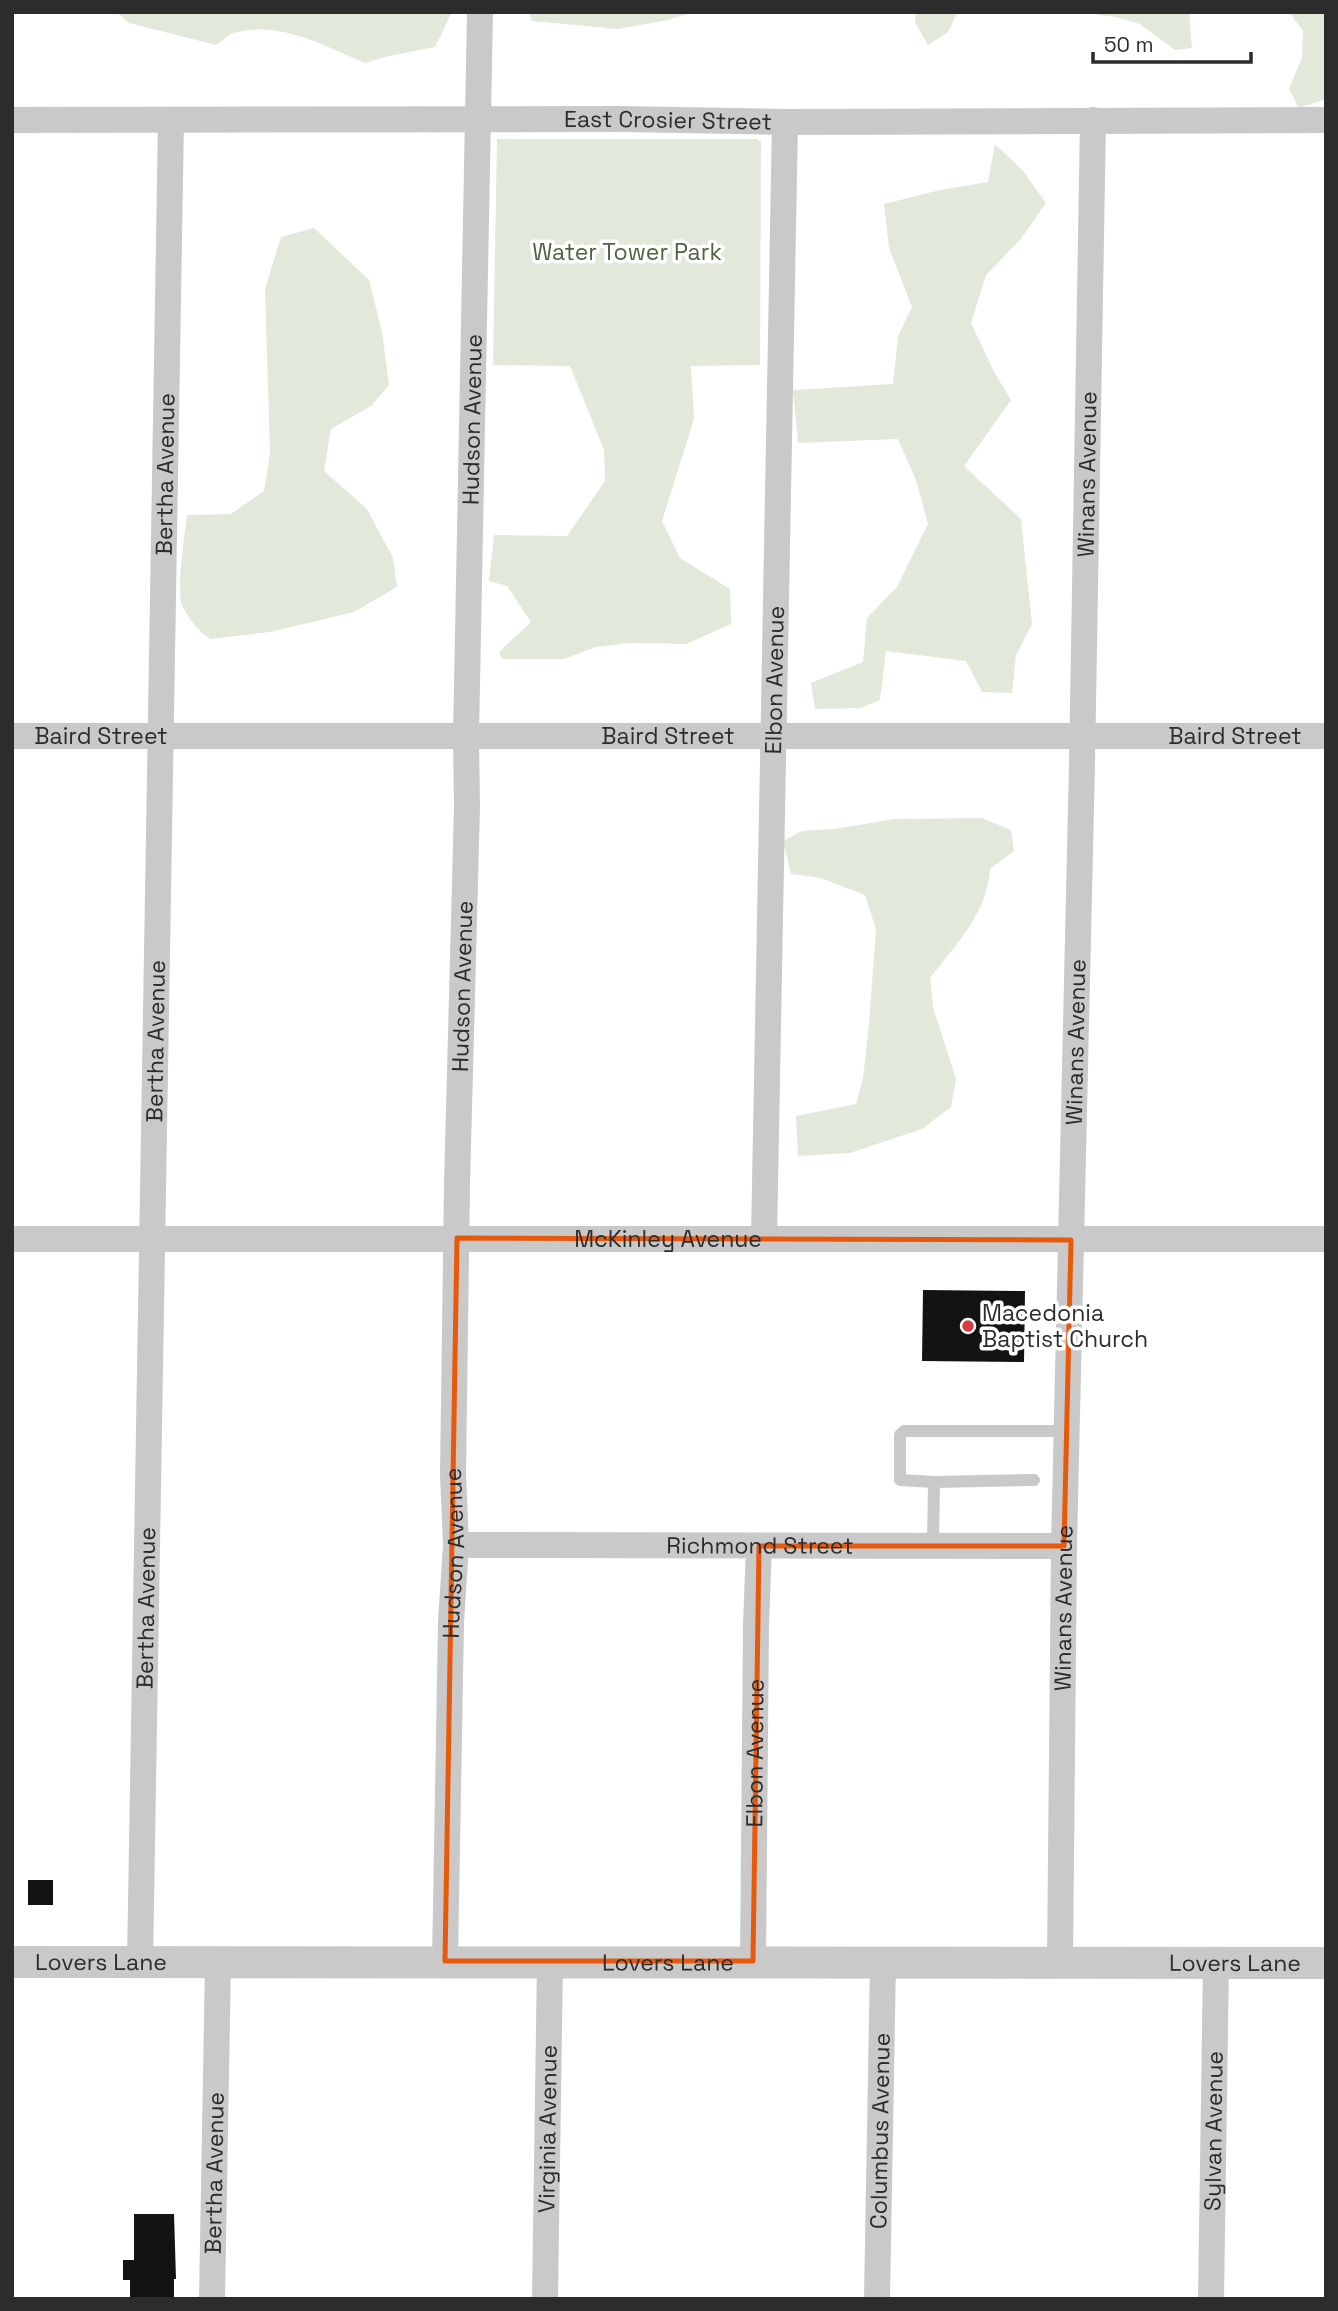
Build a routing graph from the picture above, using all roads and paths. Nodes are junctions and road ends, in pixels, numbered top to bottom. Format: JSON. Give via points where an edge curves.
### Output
{"nodes":[{"id":1,"x":480,"y":12,"type":"edge"},
{"id":2,"x":12,"y":120,"type":"edge"},
{"id":3,"x":478,"y":120,"type":"junction"},
{"id":4,"x":1093,"y":120,"type":"junction"},
{"id":5,"x":1326,"y":120,"type":"edge"},
{"id":6,"x":171,"y":121,"type":"junction"},
{"id":7,"x":785,"y":122,"type":"junction"},
{"id":8,"x":12,"y":736,"type":"edge"},
{"id":9,"x":1083,"y":736,"type":"junction"},
{"id":10,"x":1326,"y":736,"type":"edge"},
{"id":11,"x":162,"y":737,"type":"junction"},
{"id":12,"x":466,"y":737,"type":"junction"},
{"id":13,"x":773,"y":737,"type":"junction"},
{"id":14,"x":153,"y":1238,"type":"junction"},
{"id":15,"x":457,"y":1238,"type":"junction"},
{"id":16,"x":764,"y":1238,"type":"junction"},
{"id":17,"x":12,"y":1239,"type":"edge"},
{"id":18,"x":1326,"y":1239,"type":"edge"},
{"id":19,"x":1070,"y":1240,"type":"junction"},
{"id":20,"x":1067,"y":1431,"type":"junction"},
{"id":21,"x":1034,"y":1480,"type":"dead end"},
{"id":22,"x":934,"y":1482,"type":"junction"},
{"id":23,"x":456,"y":1545,"type":"junction"},
{"id":24,"x":759,"y":1546,"type":"junction"},
{"id":25,"x":933,"y":1546,"type":"junction"},
{"id":26,"x":1064,"y":1546,"type":"junction"},
{"id":27,"x":445,"y":1961,"type":"junction"},
{"id":28,"x":550,"y":1961,"type":"junction"},
{"id":29,"x":753,"y":1961,"type":"junction"},
{"id":30,"x":12,"y":1962,"type":"edge"},
{"id":31,"x":883,"y":1962,"type":"junction"},
{"id":32,"x":1060,"y":1962,"type":"junction"},
{"id":33,"x":140,"y":1963,"type":"junction"},
{"id":34,"x":1216,"y":1963,"type":"junction"},
{"id":35,"x":1326,"y":1963,"type":"edge"},
{"id":36,"x":218,"y":1964,"type":"junction"},
{"id":37,"x":212,"y":2299,"type":"edge"},
{"id":38,"x":545,"y":2299,"type":"edge"},
{"id":39,"x":877,"y":2299,"type":"edge"},
{"id":40,"x":1211,"y":2299,"type":"edge"}],
"edges":[{"from":1,"to":3,"type":"street","name":"Hudson Avenue"},
{"from":2,"to":6,"type":"street","name":"East Crosier Street"},
{"from":3,"to":6,"type":"street","name":"East Crosier Street"},
{"from":3,"to":7,"type":"street","name":"East Crosier Street"},
{"from":3,"to":12,"type":"street","name":"Hudson Avenue"},
{"from":4,"to":5,"type":"street","name":"East Crosier Street"},
{"from":4,"to":7,"type":"street","name":"East Crosier Street"},
{"from":4,"to":9,"type":"street","name":"Winans Avenue"},
{"from":6,"to":11,"type":"street","name":"Bertha Avenue"},
{"from":7,"to":13,"type":"street","name":"Elbon Avenue"},
{"from":8,"to":11,"type":"street","name":"Baird Street"},
{"from":9,"to":10,"type":"street","name":"Baird Street"},
{"from":9,"to":13,"type":"street","name":"Baird Street"},
{"from":9,"to":19,"type":"street","name":"Winans Avenue"},
{"from":11,"to":12,"type":"street","name":"Baird Street"},
{"from":11,"to":14,"type":"street","name":"Bertha Avenue"},
{"from":12,"to":13,"type":"street","name":"Baird Street"},
{"from":12,"to":15,"type":"street","name":"Hudson Avenue"},
{"from":13,"to":16,"type":"street","name":"Elbon Avenue"},
{"from":14,"to":15,"type":"street","name":"McKinley Avenue"},
{"from":14,"to":17,"type":"street","name":"McKinley Avenue"},
{"from":14,"to":33,"type":"street","name":"Bertha Avenue"},
{"from":15,"to":16,"type":"street","name":"McKinley Avenue"},
{"from":15,"to":23,"type":"street","name":"Hudson Avenue"},
{"from":16,"to":19,"type":"street","name":"McKinley Avenue"},
{"from":18,"to":19,"type":"street","name":"McKinley Avenue"},
{"from":19,"to":20,"type":"street","name":"Winans Avenue"},
{"from":20,"to":22,"type":"lane","via":[[904,1431],[900,1435],[900,1480]]},
{"from":20,"to":26,"type":"street","name":"Winans Avenue"},
{"from":21,"to":22,"type":"lane"},
{"from":22,"to":25,"type":"lane"},
{"from":23,"to":24,"type":"street","name":"Richmond Street"},
{"from":23,"to":27,"type":"street","name":"Hudson Avenue"},
{"from":24,"to":25,"type":"street","name":"Richmond Street"},
{"from":24,"to":29,"type":"street","name":"Elbon Avenue"},
{"from":25,"to":26,"type":"street","name":"Richmond Street"},
{"from":26,"to":32,"type":"street","name":"Winans Avenue"},
{"from":27,"to":28,"type":"street","name":"Lovers Lane"},
{"from":27,"to":36,"type":"street","name":"Lovers Lane"},
{"from":28,"to":29,"type":"street","name":"Lovers Lane"},
{"from":28,"to":38,"type":"street","name":"Virginia Avenue"},
{"from":29,"to":31,"type":"street","name":"Lovers Lane"},
{"from":30,"to":33,"type":"street","name":"Lovers Lane"},
{"from":31,"to":32,"type":"street","name":"Lovers Lane"},
{"from":31,"to":39,"type":"street","name":"Columbus Avenue"},
{"from":32,"to":34,"type":"street","name":"Lovers Lane"},
{"from":33,"to":36,"type":"street","name":"Lovers Lane"},
{"from":34,"to":35,"type":"street","name":"Lovers Lane"},
{"from":34,"to":40,"type":"street","name":"Sylvan Avenue"},
{"from":36,"to":37,"type":"street","name":"Bertha Avenue"}]}
